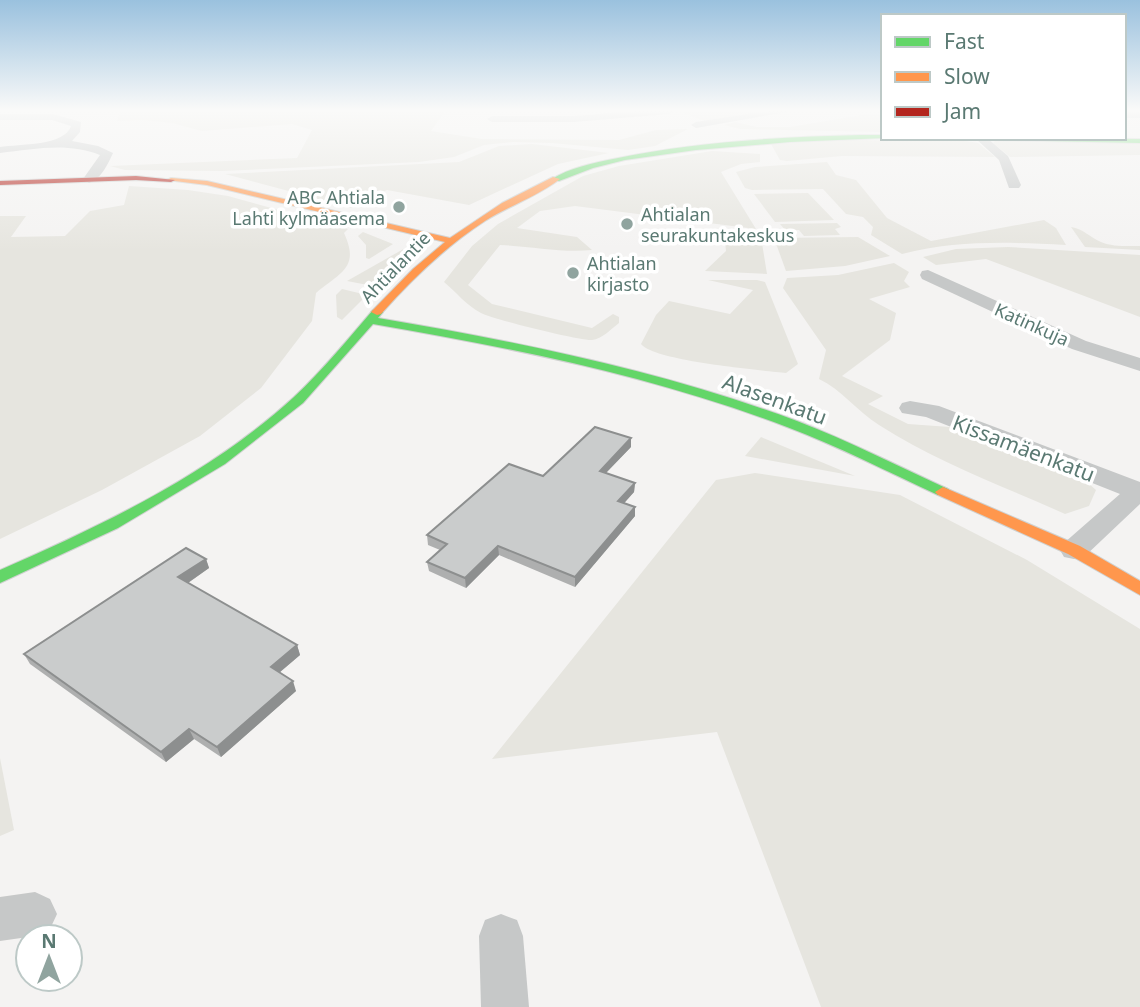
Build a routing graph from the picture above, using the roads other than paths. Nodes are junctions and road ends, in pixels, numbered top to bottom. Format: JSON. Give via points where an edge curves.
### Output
{"nodes":[{"id":1,"x":105,"y":157,"type":"edge"},
{"id":2,"x":635,"y":157,"type":"edge"},
{"id":3,"x":1002,"y":157,"type":"edge"},
{"id":4,"x":89,"y":179,"type":"junction"},
{"id":5,"x":0,"y":183,"type":"edge"},
{"id":6,"x":1014,"y":185,"type":"dead end"},
{"id":7,"x":449,"y":240,"type":"junction"},
{"id":8,"x":928,"y":275,"type":"dead end"},
{"id":9,"x":371,"y":320,"type":"junction"},
{"id":10,"x":1140,"y":365,"type":"edge"},
{"id":11,"x":910,"y":408,"type":"dead end"},
{"id":12,"x":1139,"y":491,"type":"edge"},
{"id":13,"x":1074,"y":550,"type":"junction"},
{"id":14,"x":0,"y":577,"type":"edge"},
{"id":15,"x":1140,"y":589,"type":"edge"},
{"id":16,"x":501,"y":936,"type":"dead end"},
{"id":17,"x":505,"y":1007,"type":"edge"}],
"edges":[{"from":1,"to":4,"type":"street"},
{"from":2,"to":7,"type":"main road","name":"Ahtialantie","via":[[570,173]]},
{"from":3,"to":6,"type":"street"},
{"from":4,"to":5,"type":"main road"},
{"from":4,"to":7,"type":"main road","via":[[217,184]]},
{"from":7,"to":9,"type":"main road","name":"Ahtialantie"},
{"from":8,"to":10,"type":"street","name":"Katinkuja","via":[[1079,345]]},
{"from":9,"to":13,"type":"main road","name":"Alasenkatu","via":[[606,366],[774,417]]},
{"from":9,"to":14,"type":"main road","name":"Ahtialantie","via":[[289,408],[240,448],[166,496],[66,549]]},
{"from":11,"to":12,"type":"street","name":"Kissamäenkatu","via":[[931,411]]},
{"from":12,"to":13,"type":"street","name":"Kissamäenkatu"},
{"from":13,"to":15,"type":"main road","name":"Alasenkatu"},
{"from":16,"to":17,"type":"street"}]}
